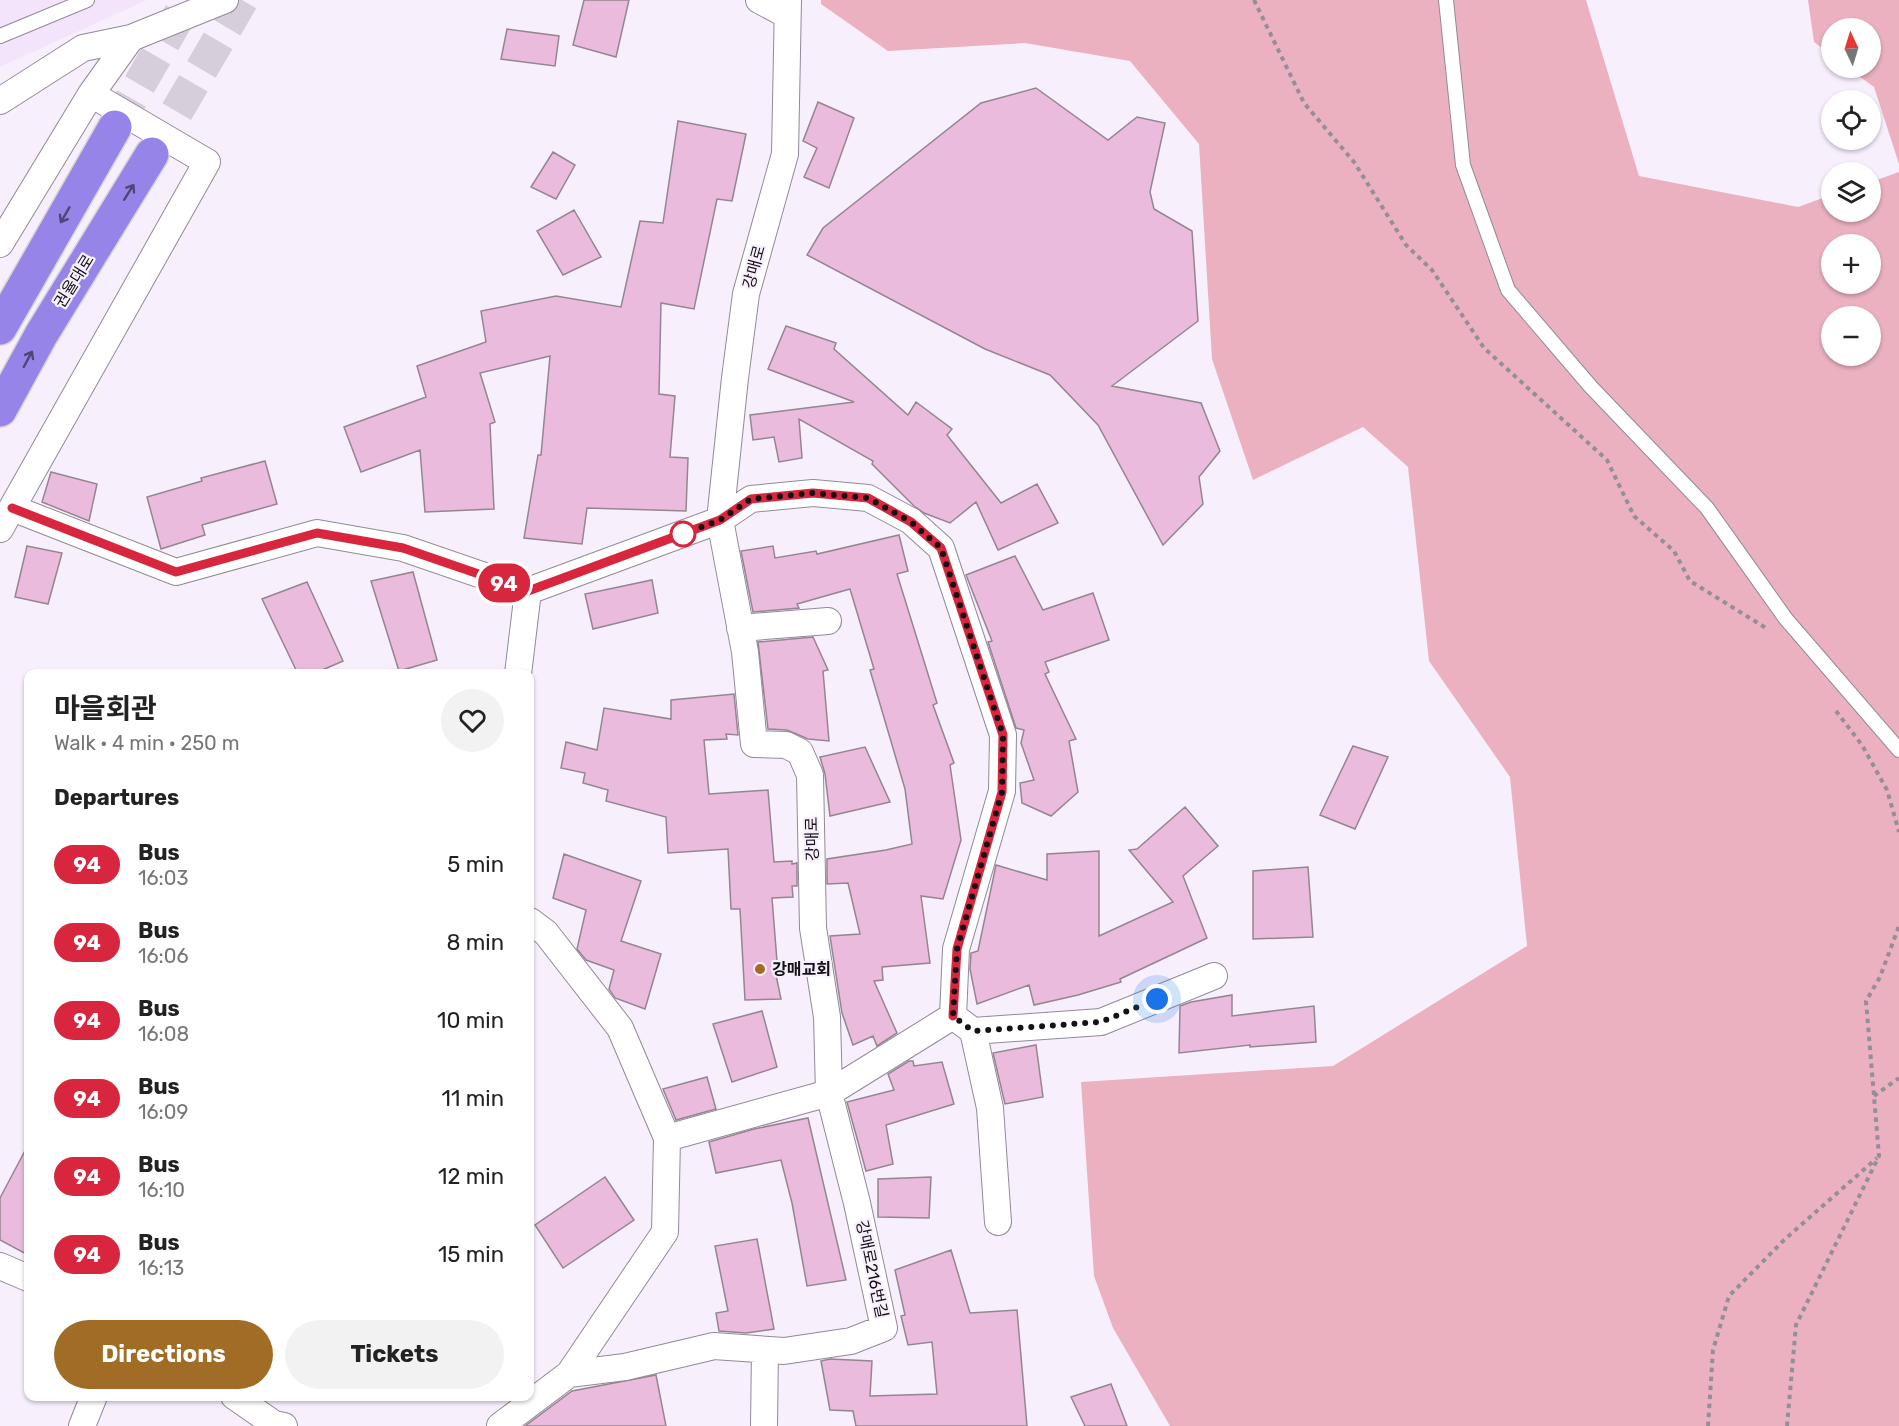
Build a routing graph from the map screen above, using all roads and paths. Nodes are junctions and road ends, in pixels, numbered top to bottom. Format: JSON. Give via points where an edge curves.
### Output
{"nodes":[{"id":1,"x":87,"y":0,"type":"edge"},
{"id":2,"x":225,"y":0,"type":"edge"},
{"id":3,"x":759,"y":0,"type":"edge"},
{"id":4,"x":1254,"y":0,"type":"edge"},
{"id":5,"x":1446,"y":0,"type":"edge"},
{"id":6,"x":787,"y":8,"type":"edge"},
{"id":7,"x":0,"y":36,"type":"edge"},
{"id":8,"x":131,"y":38,"type":"junction"},
{"id":9,"x":91,"y":94,"type":"junction"},
{"id":10,"x":0,"y":101,"type":"edge"},
{"id":11,"x":115,"y":127,"type":"tunnel mouth"},
{"id":12,"x":152,"y":154,"type":"tunnel mouth"},
{"id":13,"x":0,"y":244,"type":"edge"},
{"id":14,"x":0,"y":327,"type":"edge"},
{"id":15,"x":0,"y":410,"type":"edge"},
{"id":16,"x":6,"y":519,"type":"edge"},
{"id":17,"x":720,"y":520,"type":"junction"},
{"id":18,"x":528,"y":591,"type":"junction"},
{"id":19,"x":828,"y":621,"type":"dead end"},
{"id":20,"x":740,"y":628,"type":"junction"},
{"id":21,"x":1774,"y":634,"type":"dead end"},
{"id":22,"x":519,"y":669,"type":"edge"},
{"id":23,"x":1833,"y":708,"type":"dead end"},
{"id":24,"x":1899,"y":750,"type":"edge"},
{"id":25,"x":1899,"y":832,"type":"edge"},
{"id":26,"x":534,"y":924,"type":"edge"},
{"id":27,"x":1899,"y":926,"type":"edge"},
{"id":28,"x":1214,"y":976,"type":"dead end"},
{"id":29,"x":963,"y":1024,"type":"junction"},
{"id":30,"x":1899,"y":1078,"type":"edge"},
{"id":31,"x":829,"y":1092,"type":"junction"},
{"id":32,"x":1874,"y":1096,"type":"junction"},
{"id":33,"x":667,"y":1138,"type":"junction"},
{"id":34,"x":1879,"y":1156,"type":"junction"},
{"id":35,"x":998,"y":1222,"type":"dead end"},
{"id":36,"x":0,"y":1266,"type":"edge"},
{"id":37,"x":24,"y":1276,"type":"edge"},
{"id":38,"x":765,"y":1350,"type":"junction"},
{"id":39,"x":569,"y":1374,"type":"junction"},
{"id":40,"x":534,"y":1400,"type":"edge"},
{"id":41,"x":91,"y":1401,"type":"edge"},
{"id":42,"x":241,"y":1401,"type":"edge"},
{"id":43,"x":533,"y":1401,"type":"edge"},
{"id":44,"x":82,"y":1426,"type":"edge"},
{"id":45,"x":284,"y":1426,"type":"edge"},
{"id":46,"x":500,"y":1426,"type":"edge"},
{"id":47,"x":764,"y":1426,"type":"edge"},
{"id":48,"x":1708,"y":1426,"type":"edge"},
{"id":49,"x":1787,"y":1426,"type":"edge"}],
"edges":[{"from":1,"to":7,"type":"lane"},
{"from":2,"to":8,"type":"street"},
{"from":3,"to":6,"type":"street","name":"강매로"},
{"from":4,"to":21,"type":"path","via":[[1304,103],[1354,162],[1406,245],[1432,270],[1484,348],[1607,460],[1634,516],[1674,551],[1690,581]]},
{"from":5,"to":24,"type":"lane","via":[[1463,165],[1508,290],[1591,387],[1707,508],[1786,619]]},
{"from":6,"to":17,"type":"street","name":"강매로","via":[[785,154],[746,294]]},
{"from":8,"to":9,"type":"street"},
{"from":8,"to":10,"type":"street","via":[[83,48]]},
{"from":9,"to":13,"type":"street"},
{"from":9,"to":16,"type":"street","via":[[207,162]]},
{"from":11,"to":14,"type":"highway","one_way":true},
{"from":15,"to":12,"type":"highway","name":"권율대로","one_way":true,"via":[[41,335]]},
{"from":16,"to":18,"type":"street","via":[[176,572],[317,533],[403,548]]},
{"from":17,"to":18,"type":"street"},
{"from":17,"to":20,"type":"street","name":"강매로"},
{"from":17,"to":29,"type":"street","via":[[751,499],[813,493],[868,498],[911,522],[941,548],[1003,735],[1002,792],[957,949]]},
{"from":18,"to":22,"type":"street"},
{"from":19,"to":20,"type":"street"},
{"from":20,"to":31,"type":"street","name":"강매로","via":[[754,744],[786,745],[800,752],[810,775],[813,928],[827,1017]]},
{"from":23,"to":25,"type":"path","via":[[1862,745],[1887,790]]},
{"from":26,"to":33,"type":"street","name":"강매로216번길","via":[[546,933],[620,1028]]},
{"from":27,"to":32,"type":"path","via":[[1880,977],[1866,1001]]},
{"from":28,"to":29,"type":"street","via":[[1101,1022]]},
{"from":29,"to":31,"type":"street"},
{"from":29,"to":35,"type":"street","via":[[990,1108]]},
{"from":30,"to":32,"type":"path"},
{"from":31,"to":33,"type":"street"},
{"from":31,"to":38,"type":"street","name":"강매로216번길","via":[[884,1328],[850,1341]]},
{"from":32,"to":34,"type":"path"},
{"from":33,"to":39,"type":"street","name":"강매로216번길","via":[[664,1232]]},
{"from":34,"to":48,"type":"path","via":[[1784,1240],[1729,1296],[1713,1350]]},
{"from":34,"to":49,"type":"path","via":[[1796,1325]]},
{"from":36,"to":37,"type":"street"},
{"from":38,"to":39,"type":"street","name":"강매로216번길","via":[[714,1346],[625,1367]]},
{"from":38,"to":47,"type":"street"},
{"from":39,"to":40,"type":"street","name":"강매로216번길"},
{"from":41,"to":44,"type":"street"},
{"from":42,"to":45,"type":"street","via":[[274,1424]]},
{"from":43,"to":46,"type":"street","name":"강매로216번길"}]}
